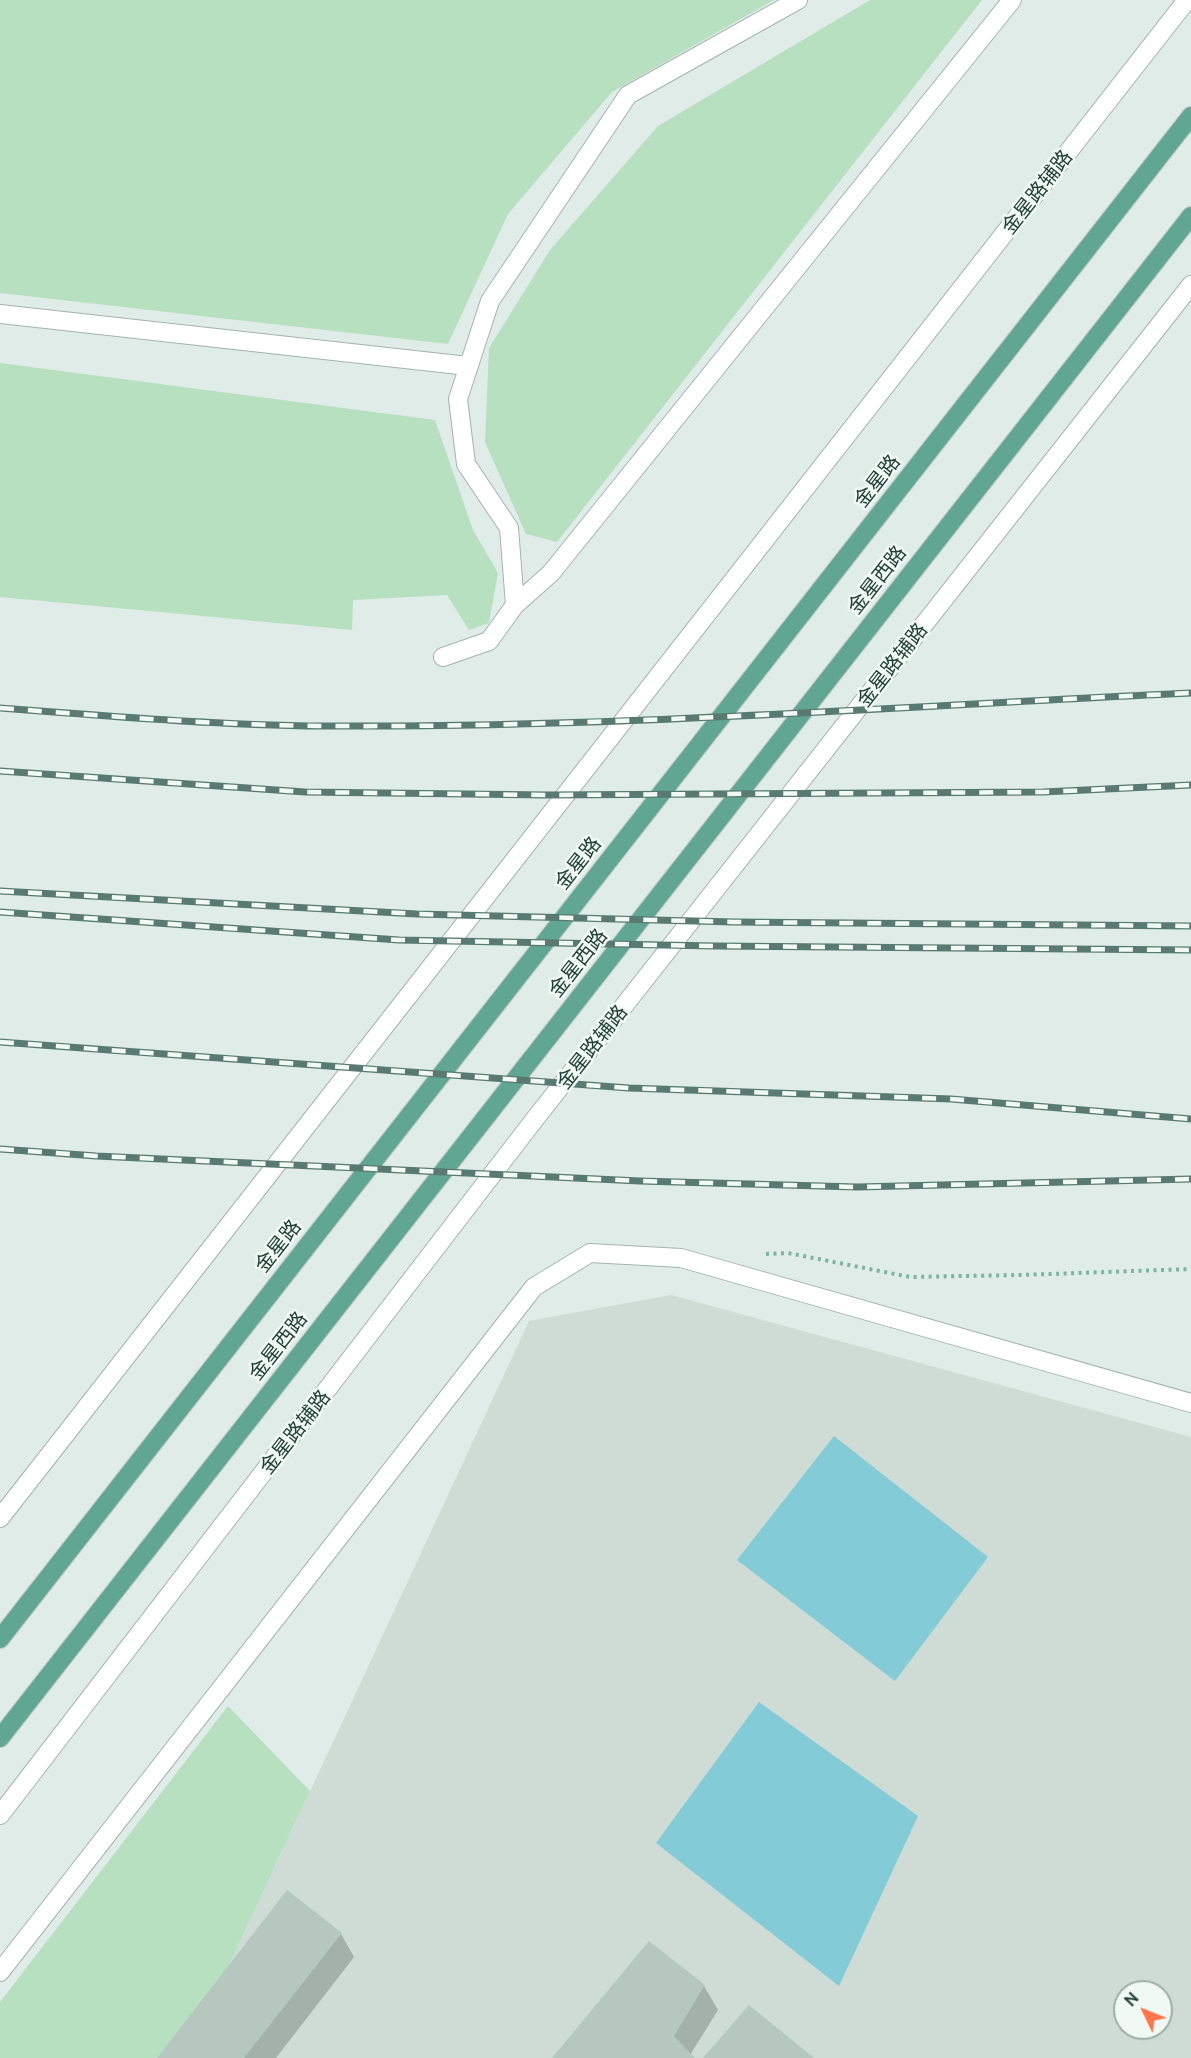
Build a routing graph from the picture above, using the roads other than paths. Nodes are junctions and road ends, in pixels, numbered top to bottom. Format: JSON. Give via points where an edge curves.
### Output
{"nodes":[{"id":1,"x":798,"y":0,"type":"edge"},
{"id":2,"x":1012,"y":0,"type":"edge"},
{"id":3,"x":1187,"y":0,"type":"edge"},
{"id":4,"x":1191,"y":116,"type":"edge"},
{"id":5,"x":1191,"y":216,"type":"edge"},
{"id":6,"x":1191,"y":285,"type":"edge"},
{"id":7,"x":0,"y":314,"type":"edge"},
{"id":8,"x":468,"y":366,"type":"junction"},
{"id":9,"x":515,"y":605,"type":"junction"},
{"id":10,"x":443,"y":657,"type":"dead end"},
{"id":11,"x":1191,"y":1403,"type":"edge"},
{"id":12,"x":0,"y":1518,"type":"edge"},
{"id":13,"x":0,"y":1639,"type":"edge"},
{"id":14,"x":0,"y":1738,"type":"edge"},
{"id":15,"x":0,"y":1815,"type":"edge"},
{"id":16,"x":0,"y":1972,"type":"edge"}],
"edges":[{"from":1,"to":8,"type":"street","via":[[628,95],[490,301]]},
{"from":2,"to":9,"type":"street","via":[[551,573]]},
{"from":3,"to":12,"type":"street","name":"金星路辅路"},
{"from":4,"to":13,"type":"main road","name":"金星路"},
{"from":5,"to":14,"type":"main road","name":"金星西路"},
{"from":6,"to":15,"type":"street","name":"金星路辅路","via":[[531,1124]]},
{"from":7,"to":8,"type":"street"},
{"from":8,"to":9,"type":"street","via":[[458,399],[466,464],[509,528]]},
{"from":9,"to":10,"type":"street","via":[[489,641]]},
{"from":11,"to":16,"type":"street","via":[[681,1258],[590,1253],[534,1287]]}]}
